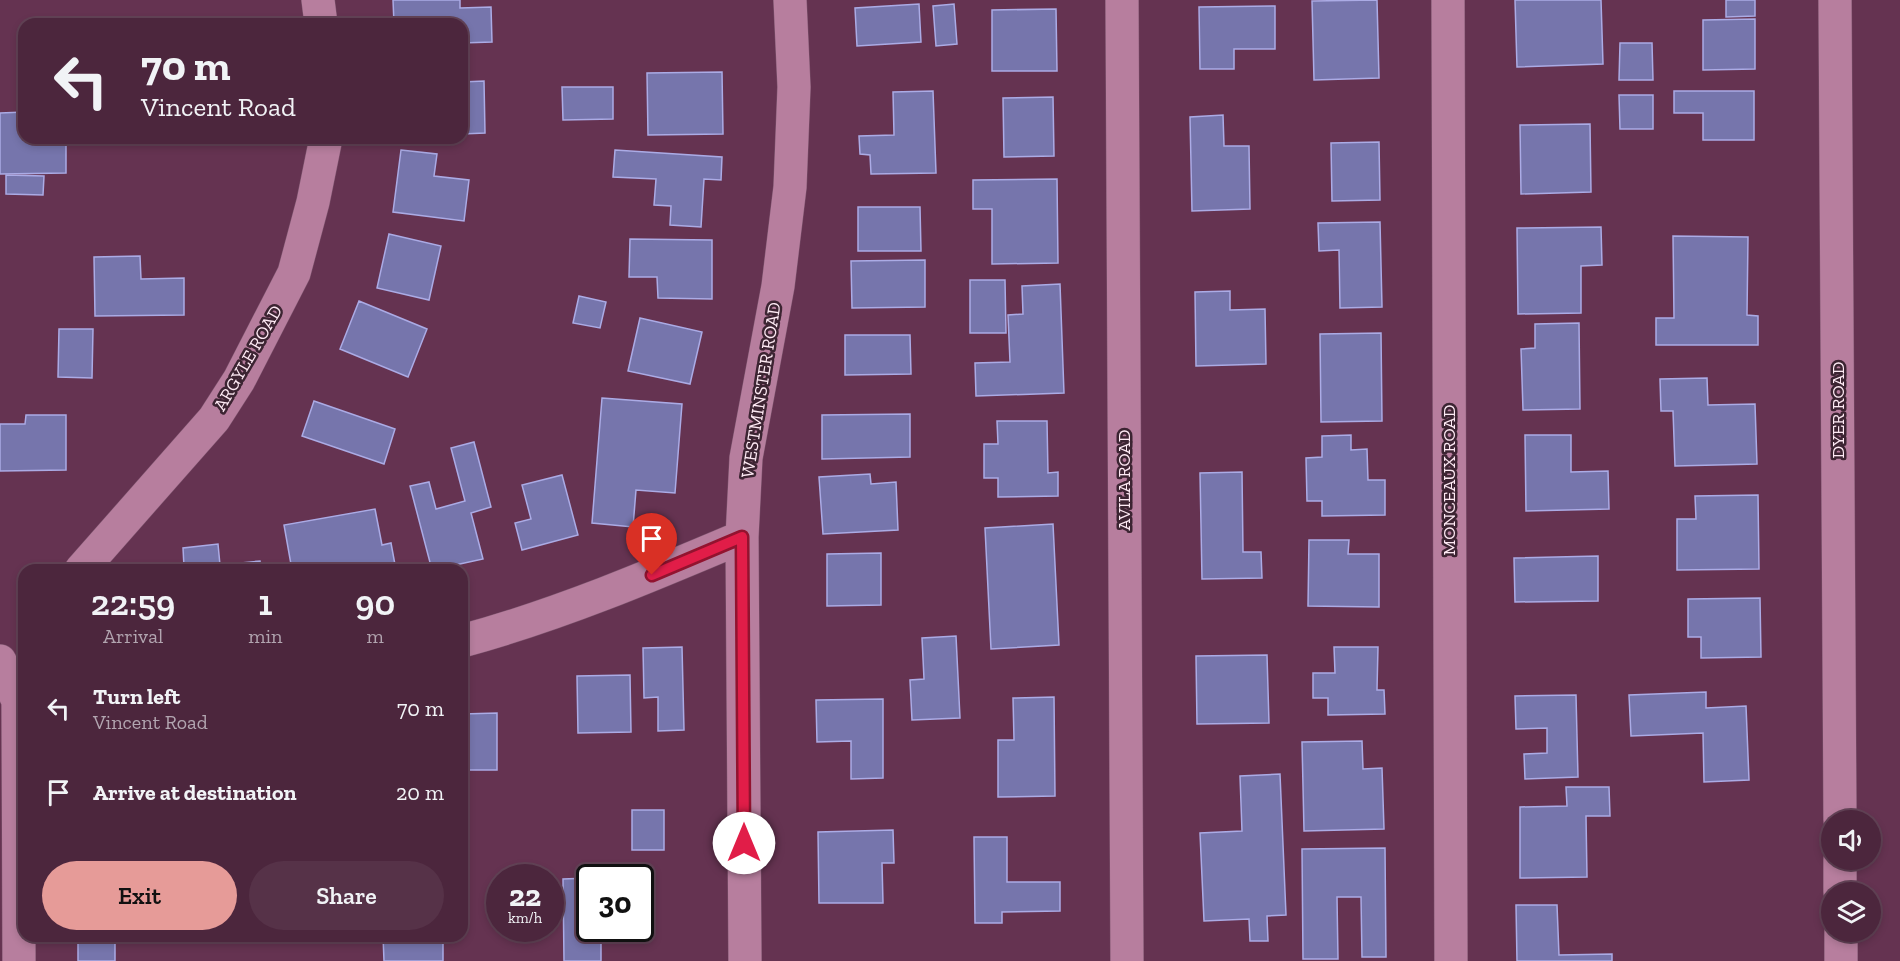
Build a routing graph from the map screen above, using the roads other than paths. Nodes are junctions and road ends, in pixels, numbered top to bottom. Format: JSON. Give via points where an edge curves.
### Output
{"nodes":[{"id":1,"x":318,"y":0,"type":"edge"},
{"id":2,"x":790,"y":0,"type":"edge"},
{"id":3,"x":1122,"y":0,"type":"edge"},
{"id":4,"x":1448,"y":0,"type":"edge"},
{"id":5,"x":1835,"y":0,"type":"edge"},
{"id":6,"x":320,"y":18,"type":"edge"},
{"id":7,"x":325,"y":144,"type":"edge"},
{"id":8,"x":742,"y":537,"type":"junction"},
{"id":9,"x":86,"y":564,"type":"edge"},
{"id":10,"x":468,"y":639,"type":"edge"},
{"id":11,"x":0,"y":661,"type":"edge"},
{"id":12,"x":16,"y":698,"type":"edge"},
{"id":13,"x":1840,"y":810,"type":"edge"},
{"id":14,"x":18,"y":873,"type":"edge"},
{"id":15,"x":19,"y":942,"type":"edge"},
{"id":16,"x":1840,"y":942,"type":"edge"},
{"id":17,"x":19,"y":961,"type":"edge"},
{"id":18,"x":745,"y":961,"type":"edge"},
{"id":19,"x":1127,"y":961,"type":"edge"},
{"id":20,"x":1451,"y":961,"type":"edge"},
{"id":21,"x":1841,"y":961,"type":"edge"}],
"edges":[{"from":1,"to":6,"type":"street"},
{"from":2,"to":8,"type":"street","name":"WESTMINSTER ROAD","via":[[794,87],[790,187],[778,286],[746,458]]},
{"from":3,"to":19,"type":"street","name":"AVILA ROAD"},
{"from":4,"to":20,"type":"street","name":"MONCEAUX ROAD"},
{"from":5,"to":13,"type":"street","name":"DYER ROAD"},
{"from":7,"to":9,"type":"street","name":"ARGYLE ROAD","via":[[294,273],[239,380],[206,428]]},
{"from":8,"to":10,"type":"street","via":[[612,591]]},
{"from":8,"to":18,"type":"street","name":"WESTMINSTER ROAD"},
{"from":11,"to":12,"type":"street"},
{"from":12,"to":14,"type":"street"},
{"from":15,"to":17,"type":"street"},
{"from":16,"to":21,"type":"street"}]}
